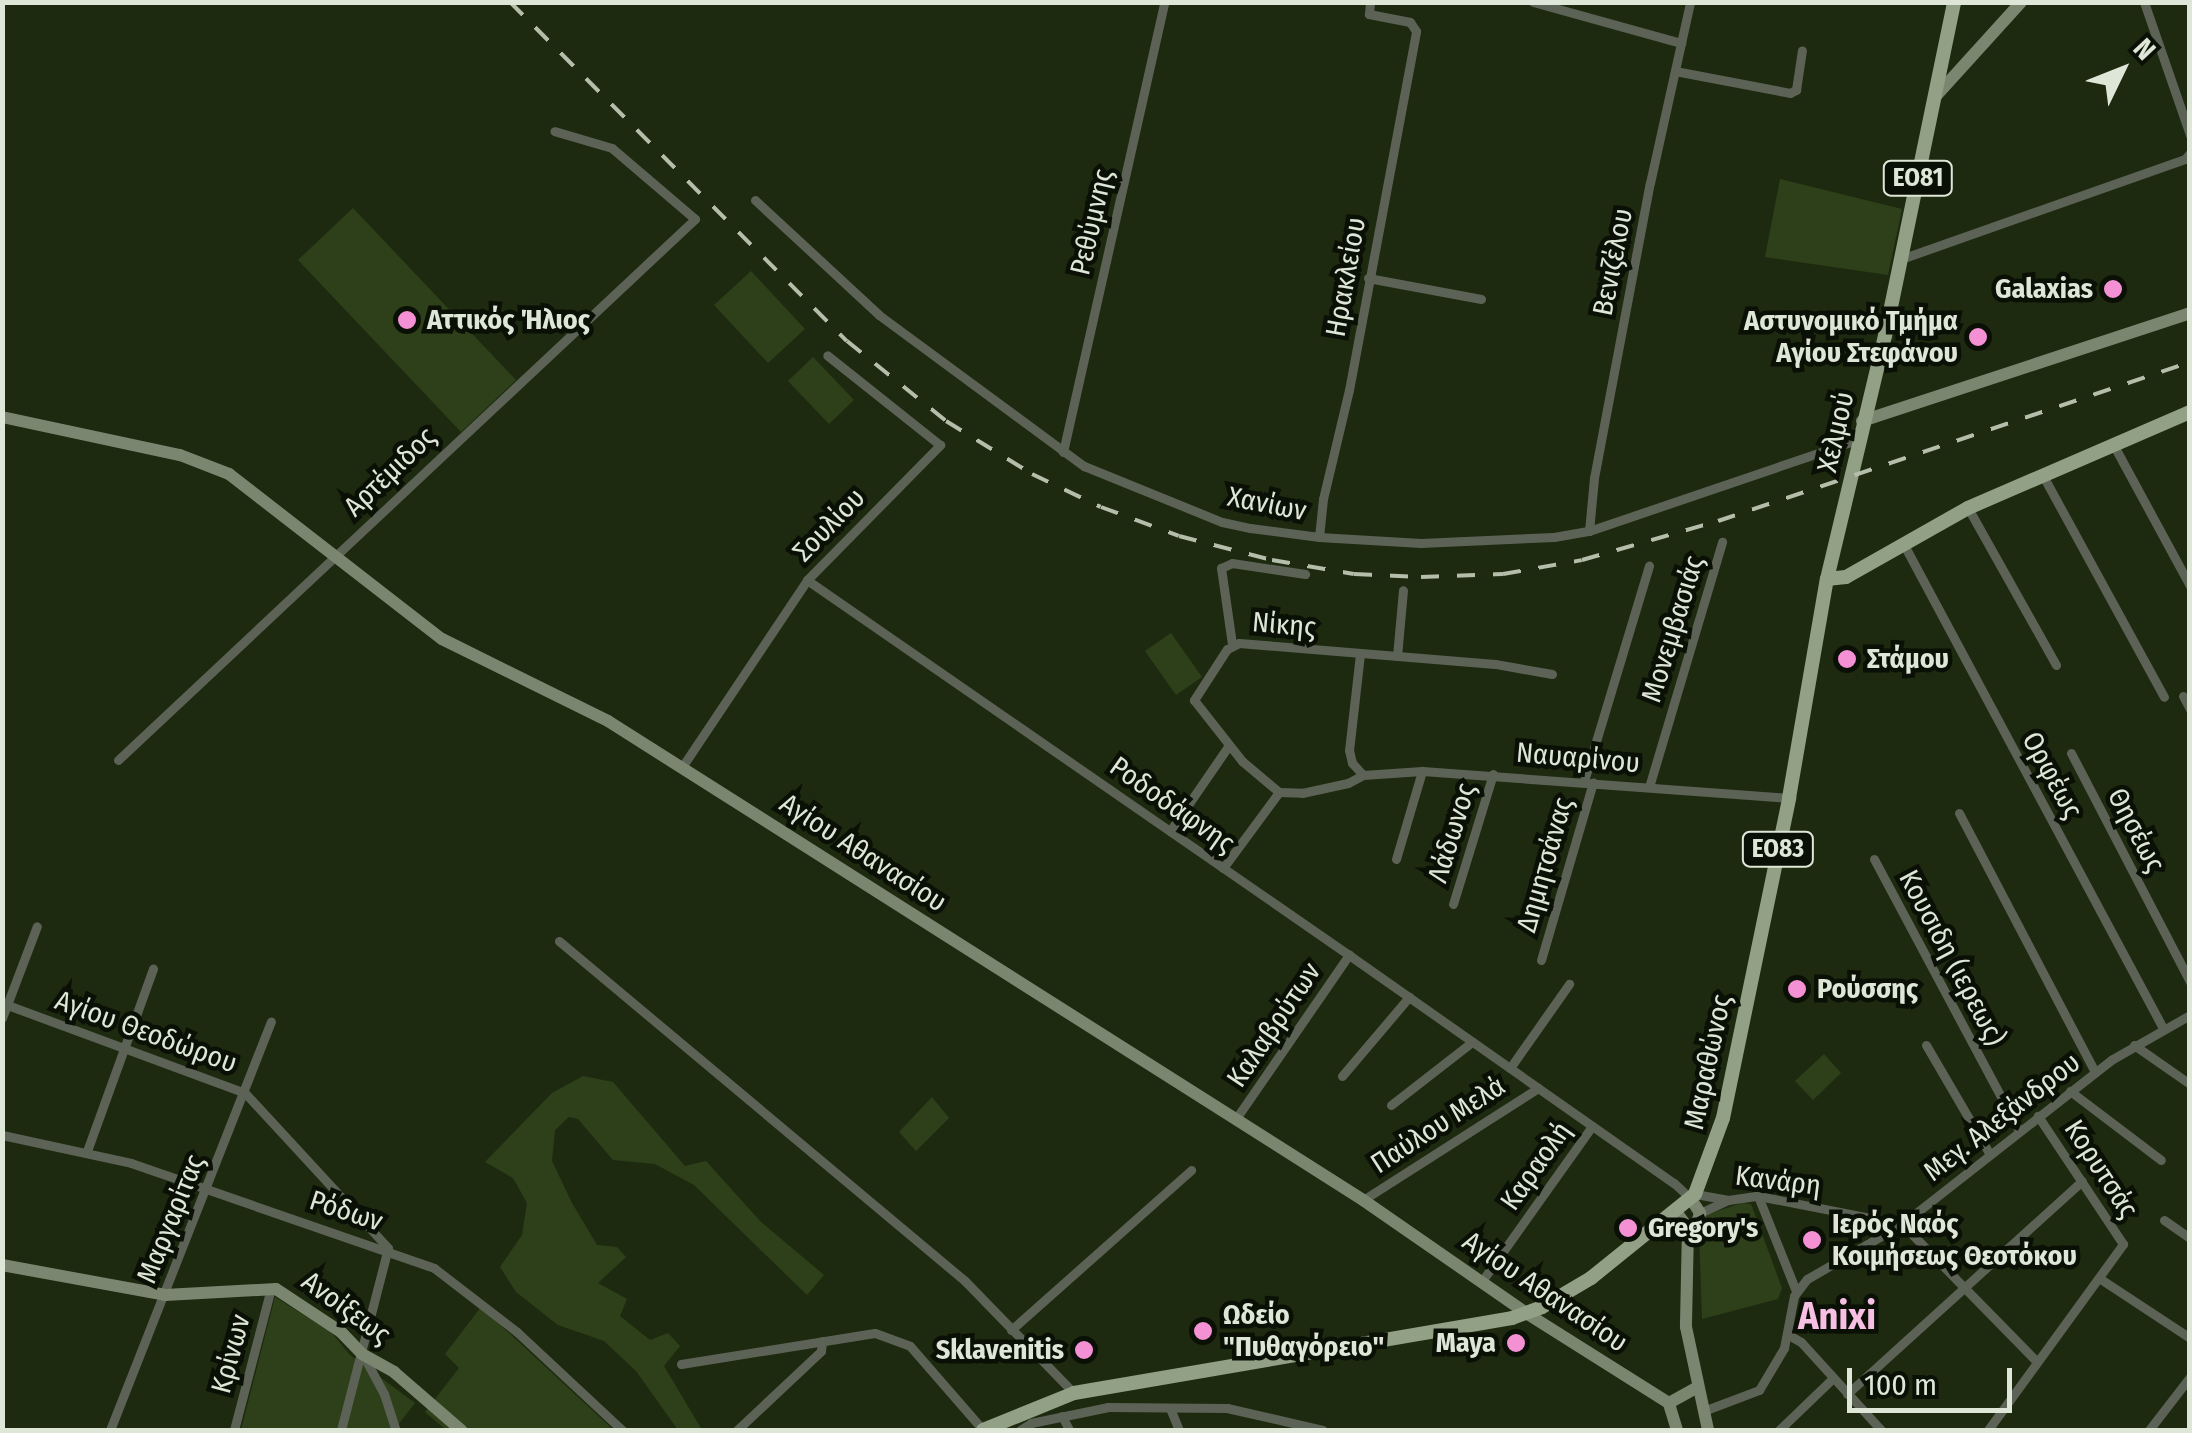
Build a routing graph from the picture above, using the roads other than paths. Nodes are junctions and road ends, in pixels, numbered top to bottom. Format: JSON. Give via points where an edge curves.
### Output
{"nodes":[{"id":1,"x":1164,"y":2,"type":"edge"},
{"id":2,"x":1370,"y":2,"type":"edge"},
{"id":3,"x":1533,"y":2,"type":"edge"},
{"id":4,"x":1690,"y":2,"type":"edge"},
{"id":5,"x":1954,"y":2,"type":"edge"},
{"id":6,"x":2022,"y":2,"type":"edge"},
{"id":7,"x":2144,"y":2,"type":"edge"},
{"id":8,"x":1681,"y":42,"type":"junction"},
{"id":9,"x":1802,"y":50,"type":"dead end"},
{"id":10,"x":1676,"y":71,"type":"junction"},
{"id":11,"x":1935,"y":97,"type":"junction"},
{"id":12,"x":554,"y":131,"type":"dead end"},
{"id":13,"x":2190,"y":135,"type":"edge"},
{"id":14,"x":2190,"y":153,"type":"edge"},
{"id":15,"x":755,"y":200,"type":"dead end"},
{"id":16,"x":1901,"y":260,"type":"junction"},
{"id":17,"x":1368,"y":278,"type":"junction"},
{"id":18,"x":1481,"y":299,"type":"dead end"},
{"id":19,"x":2190,"y":313,"type":"edge"},
{"id":20,"x":827,"y":355,"type":"dead end"},
{"id":21,"x":2190,"y":412,"type":"edge"},
{"id":22,"x":2,"y":417,"type":"edge"},
{"id":23,"x":1862,"y":421,"type":"junction"},
{"id":24,"x":1859,"y":439,"type":"junction"},
{"id":25,"x":2113,"y":444,"type":"junction"},
{"id":26,"x":1064,"y":452,"type":"junction"},
{"id":27,"x":2042,"y":474,"type":"junction"},
{"id":28,"x":1968,"y":508,"type":"junction"},
{"id":29,"x":1589,"y":531,"type":"junction"},
{"id":30,"x":1320,"y":538,"type":"junction"},
{"id":31,"x":1722,"y":542,"type":"dead end"},
{"id":32,"x":1904,"y":543,"type":"junction"},
{"id":33,"x":334,"y":559,"type":"junction"},
{"id":34,"x":1648,"y":566,"type":"dead end"},
{"id":35,"x":1306,"y":574,"type":"dead end"},
{"id":36,"x":1827,"y":579,"type":"junction"},
{"id":37,"x":807,"y":580,"type":"junction"},
{"id":38,"x":2190,"y":586,"type":"edge"},
{"id":39,"x":1403,"y":590,"type":"dead end"},
{"id":40,"x":1232,"y":644,"type":"junction"},
{"id":41,"x":1360,"y":654,"type":"junction"},
{"id":42,"x":1397,"y":656,"type":"junction"},
{"id":43,"x":2056,"y":666,"type":"dead end"},
{"id":44,"x":1552,"y":674,"type":"dead end"},
{"id":45,"x":2182,"y":696,"type":"dead end"},
{"id":46,"x":2164,"y":698,"type":"dead end"},
{"id":47,"x":2190,"y":709,"type":"edge"},
{"id":48,"x":1229,"y":745,"type":"junction"},
{"id":49,"x":2070,"y":753,"type":"dead end"},
{"id":50,"x":118,"y":760,"type":"dead end"},
{"id":51,"x":682,"y":767,"type":"junction"},
{"id":52,"x":1422,"y":771,"type":"junction"},
{"id":53,"x":1493,"y":774,"type":"junction"},
{"id":54,"x":1363,"y":775,"type":"junction"},
{"id":55,"x":1588,"y":782,"type":"junction"},
{"id":56,"x":1649,"y":787,"type":"junction"},
{"id":57,"x":1279,"y":792,"type":"junction"},
{"id":58,"x":1788,"y":798,"type":"junction"},
{"id":59,"x":1959,"y":812,"type":"dead end"},
{"id":60,"x":1170,"y":831,"type":"junction"},
{"id":61,"x":1396,"y":859,"type":"dead end"},
{"id":62,"x":1874,"y":859,"type":"dead end"},
{"id":63,"x":1223,"y":868,"type":"junction"},
{"id":64,"x":1454,"y":904,"type":"dead end"},
{"id":65,"x":37,"y":926,"type":"dead end"},
{"id":66,"x":559,"y":941,"type":"dead end"},
{"id":67,"x":1349,"y":955,"type":"junction"},
{"id":68,"x":1541,"y":960,"type":"dead end"},
{"id":69,"x":153,"y":969,"type":"dead end"},
{"id":70,"x":2190,"y":982,"type":"edge"},
{"id":71,"x":1569,"y":984,"type":"dead end"},
{"id":72,"x":1409,"y":997,"type":"junction"},
{"id":73,"x":5,"y":1004,"type":"edge"},
{"id":74,"x":2190,"y":1015,"type":"edge"},
{"id":75,"x":2,"y":1018,"type":"edge"},
{"id":76,"x":270,"y":1022,"type":"dead end"},
{"id":77,"x":2163,"y":1028,"type":"junction"},
{"id":78,"x":1472,"y":1042,"type":"junction"},
{"id":79,"x":1926,"y":1045,"type":"dead end"},
{"id":80,"x":2134,"y":1045,"type":"junction"},
{"id":81,"x":124,"y":1048,"type":"junction"},
{"id":82,"x":1510,"y":1068,"type":"junction"},
{"id":83,"x":2096,"y":1072,"type":"junction"},
{"id":84,"x":1342,"y":1076,"type":"dead end"},
{"id":85,"x":2190,"y":1084,"type":"edge"},
{"id":86,"x":1538,"y":1088,"type":"junction"},
{"id":87,"x":2070,"y":1091,"type":"junction"},
{"id":88,"x":245,"y":1093,"type":"junction"},
{"id":89,"x":1391,"y":1105,"type":"dead end"},
{"id":90,"x":2038,"y":1116,"type":"junction"},
{"id":91,"x":1235,"y":1120,"type":"junction"},
{"id":92,"x":1592,"y":1126,"type":"junction"},
{"id":93,"x":2018,"y":1131,"type":"junction"},
{"id":94,"x":2,"y":1135,"type":"edge"},
{"id":95,"x":86,"y":1152,"type":"junction"},
{"id":96,"x":1989,"y":1153,"type":"junction"},
{"id":97,"x":2161,"y":1160,"type":"dead end"},
{"id":98,"x":1191,"y":1170,"type":"dead end"},
{"id":99,"x":2082,"y":1181,"type":"junction"},
{"id":100,"x":208,"y":1189,"type":"junction"},
{"id":101,"x":1758,"y":1196,"type":"junction"},
{"id":102,"x":1693,"y":1197,"type":"junction"},
{"id":103,"x":1363,"y":1200,"type":"junction"},
{"id":104,"x":1728,"y":1200,"type":"junction"},
{"id":105,"x":1677,"y":1213,"type":"junction"},
{"id":106,"x":1700,"y":1213,"type":"junction"},
{"id":107,"x":2164,"y":1220,"type":"dead end"},
{"id":108,"x":1902,"y":1224,"type":"junction"},
{"id":109,"x":2190,"y":1238,"type":"edge"},
{"id":110,"x":388,"y":1248,"type":"junction"},
{"id":111,"x":1690,"y":1248,"type":"junction"},
{"id":112,"x":2,"y":1265,"type":"edge"},
{"id":113,"x":2099,"y":1278,"type":"junction"},
{"id":114,"x":1482,"y":1280,"type":"junction"},
{"id":115,"x":1964,"y":1286,"type":"junction"},
{"id":116,"x":272,"y":1288,"type":"junction"},
{"id":117,"x":1796,"y":1292,"type":"junction"},
{"id":118,"x":165,"y":1295,"type":"junction"},
{"id":119,"x":1526,"y":1313,"type":"junction"},
{"id":120,"x":1011,"y":1330,"type":"junction"},
{"id":121,"x":1786,"y":1334,"type":"junction"},
{"id":122,"x":2190,"y":1338,"type":"edge"},
{"id":123,"x":822,"y":1341,"type":"junction"},
{"id":124,"x":362,"y":1354,"type":"junction"},
{"id":125,"x":2037,"y":1362,"type":"junction"},
{"id":126,"x":681,"y":1364,"type":"dead end"},
{"id":127,"x":2190,"y":1377,"type":"edge"},
{"id":128,"x":1833,"y":1378,"type":"junction"},
{"id":129,"x":1698,"y":1387,"type":"junction"},
{"id":130,"x":1074,"y":1393,"type":"junction"},
{"id":131,"x":1847,"y":1394,"type":"junction"},
{"id":132,"x":1670,"y":1403,"type":"junction"},
{"id":133,"x":1170,"y":1408,"type":"junction"},
{"id":134,"x":1706,"y":1410,"type":"junction"},
{"id":135,"x":1062,"y":1416,"type":"junction"},
{"id":136,"x":110,"y":1430,"type":"edge"},
{"id":137,"x":234,"y":1430,"type":"edge"},
{"id":138,"x":340,"y":1430,"type":"edge"},
{"id":139,"x":396,"y":1430,"type":"edge"},
{"id":140,"x":460,"y":1430,"type":"edge"},
{"id":141,"x":622,"y":1430,"type":"edge"},
{"id":142,"x":738,"y":1430,"type":"edge"},
{"id":143,"x":983,"y":1430,"type":"edge"},
{"id":144,"x":1020,"y":1430,"type":"edge"},
{"id":145,"x":1068,"y":1430,"type":"edge"},
{"id":146,"x":1179,"y":1430,"type":"edge"},
{"id":147,"x":1323,"y":1430,"type":"edge"},
{"id":148,"x":1677,"y":1430,"type":"edge"},
{"id":149,"x":1708,"y":1430,"type":"edge"},
{"id":150,"x":1779,"y":1430,"type":"edge"},
{"id":151,"x":1881,"y":1430,"type":"edge"},
{"id":152,"x":1988,"y":1430,"type":"edge"},
{"id":153,"x":2150,"y":1430,"type":"edge"}],
"edges":[{"from":1,"to":26,"type":"street","name":"Ρεθύμνης"},
{"from":2,"to":17,"type":"street","name":"Ηρακλείου","via":[[1370,14],[1414,25]]},
{"from":3,"to":8,"type":"street"},
{"from":4,"to":8,"type":"street","name":"Βενιζέλου"},
{"from":5,"to":11,"type":"main road","name":"Χελμού"},
{"from":6,"to":11,"type":"street"},
{"from":7,"to":13,"type":"street"},
{"from":8,"to":10,"type":"street","name":"Βενιζέλου"},
{"from":9,"to":10,"type":"street","via":[[1790,93]]},
{"from":10,"to":29,"type":"street","name":"Βενιζέλου"},
{"from":11,"to":16,"type":"main road","name":"Χελμού","number":"ΕΟ81"},
{"from":12,"to":33,"type":"street","name":"Αρτέμιδος","via":[[612,148],[694,218]]},
{"from":14,"to":16,"type":"street"},
{"from":15,"to":26,"type":"street","name":"Χανίων","via":[[878,315]]},
{"from":16,"to":23,"type":"main road","name":"Χελμού","number":"ΕΟ81"},
{"from":17,"to":18,"type":"street"},
{"from":17,"to":30,"type":"street","name":"Ηρακλείου"},
{"from":19,"to":23,"type":"street"},
{"from":20,"to":37,"type":"street","name":"Σουλίου","via":[[940,444]]},
{"from":21,"to":25,"type":"main road"},
{"from":22,"to":33,"type":"street","name":"Αγίου Αθανασίου","via":[[180,455],[229,474]]},
{"from":23,"to":24,"type":"main road","name":"Χελμού","number":"ΕΟ81"},
{"from":24,"to":29,"type":"street","name":"Χανίων"},
{"from":24,"to":36,"type":"main road","name":"Χελμού","number":"ΕΟ81"},
{"from":25,"to":27,"type":"main road"},
{"from":25,"to":38,"type":"street"},
{"from":26,"to":30,"type":"street","name":"Χανίων","via":[[1222,522]]},
{"from":27,"to":28,"type":"main road"},
{"from":27,"to":46,"type":"street"},
{"from":28,"to":32,"type":"main road"},
{"from":28,"to":43,"type":"street"},
{"from":29,"to":30,"type":"street","name":"Χανίων","via":[[1483,543]]},
{"from":31,"to":56,"type":"street","name":"Μονεμβασιάς"},
{"from":32,"to":36,"type":"main road","via":[[1846,577]]},
{"from":32,"to":77,"type":"street","name":"Ορφέως"},
{"from":33,"to":50,"type":"street","name":"Αρτέμιδος"},
{"from":33,"to":51,"type":"street","name":"Αγίου Αθανασίου","via":[[476,660],[608,721]]},
{"from":34,"to":55,"type":"street","name":"Δημητσάνας"},
{"from":35,"to":40,"type":"street","via":[[1232,563],[1221,568]]},
{"from":36,"to":58,"type":"main road","name":"Μαραθώνος","number":"ΕΟ83"},
{"from":37,"to":51,"type":"street","name":"Σουλίου"},
{"from":37,"to":60,"type":"street","name":"Ροδοδάφνης"},
{"from":39,"to":42,"type":"street"},
{"from":40,"to":41,"type":"street","name":"Νίκης"},
{"from":40,"to":48,"type":"street","name":"Νίκης","via":[[1194,700]]},
{"from":41,"to":42,"type":"street","name":"Νίκης"},
{"from":41,"to":54,"type":"street","via":[[1350,750]]},
{"from":42,"to":44,"type":"street","name":"Νίκης"},
{"from":45,"to":47,"type":"street"},
{"from":48,"to":57,"type":"street","name":"Νίκης"},
{"from":48,"to":60,"type":"street"},
{"from":49,"to":70,"type":"street","name":"Θησέως"},
{"from":51,"to":91,"type":"street","name":"Αγίου Αθανασίου"},
{"from":52,"to":53,"type":"street","name":"Ναυαρίνου"},
{"from":52,"to":54,"type":"street","name":"Ναυαρίνου"},
{"from":52,"to":61,"type":"street"},
{"from":53,"to":55,"type":"street","name":"Ναυαρίνου"},
{"from":53,"to":64,"type":"street","name":"Λάδωνος"},
{"from":54,"to":57,"type":"street","via":[[1302,793]]},
{"from":55,"to":56,"type":"street","name":"Ναυαρίνου"},
{"from":55,"to":68,"type":"street","name":"Δημητσάνας"},
{"from":56,"to":58,"type":"street","name":"Ναυαρίνου"},
{"from":57,"to":63,"type":"street"},
{"from":58,"to":102,"type":"main road","name":"Μαραθώνος","number":"ΕΟ83","via":[[1723,1118]]},
{"from":59,"to":83,"type":"street"},
{"from":60,"to":63,"type":"street","name":"Ροδοδάφνης"},
{"from":62,"to":93,"type":"street","name":"Κουσιδη (ιερεως)"},
{"from":63,"to":67,"type":"street","name":"Ροδοδάφνης"},
{"from":65,"to":73,"type":"street"},
{"from":66,"to":120,"type":"street","via":[[965,1281]]},
{"from":67,"to":72,"type":"street","name":"Ροδοδάφνης"},
{"from":67,"to":91,"type":"street","name":"Καλαβρύτων"},
{"from":69,"to":81,"type":"street"},
{"from":71,"to":82,"type":"street"},
{"from":72,"to":78,"type":"street","name":"Ροδοδάφνης"},
{"from":72,"to":84,"type":"street"},
{"from":73,"to":75,"type":"street"},
{"from":73,"to":81,"type":"street","name":"Αγίου Θεοδώρου"},
{"from":74,"to":77,"type":"street","name":"Μεγ. Αλεξάνδρου"},
{"from":76,"to":88,"type":"street","name":"Μαργαρίτας"},
{"from":77,"to":80,"type":"street","name":"Μεγ. Αλεξάνδρου"},
{"from":78,"to":82,"type":"street","name":"Ροδοδάφνης"},
{"from":78,"to":89,"type":"street"},
{"from":79,"to":96,"type":"street"},
{"from":80,"to":83,"type":"street","name":"Μεγ. Αλεξάνδρου"},
{"from":80,"to":85,"type":"street"},
{"from":81,"to":88,"type":"street","name":"Αγίου Θεοδώρου"},
{"from":81,"to":95,"type":"street"},
{"from":82,"to":86,"type":"street","name":"Ροδοδάφνης"},
{"from":83,"to":87,"type":"street","name":"Μεγ. Αλεξάνδρου"},
{"from":86,"to":92,"type":"street","name":"Ροδοδάφνης"},
{"from":86,"to":103,"type":"street","name":"Παύλου Μελά"},
{"from":87,"to":90,"type":"street","name":"Μεγ. Αλεξάνδρου"},
{"from":87,"to":97,"type":"street"},
{"from":88,"to":100,"type":"street","name":"Μαργαρίτας"},
{"from":88,"to":110,"type":"street","name":"Αγίου Θεοδώρου"},
{"from":90,"to":93,"type":"street","name":"Μεγ. Αλεξάνδρου"},
{"from":90,"to":99,"type":"street","name":"Κορυτσάς"},
{"from":91,"to":103,"type":"street","name":"Αγίου Αθανασίου"},
{"from":92,"to":102,"type":"street","name":"Ροδοδάφνης"},
{"from":92,"to":114,"type":"street","name":"Καραολή"},
{"from":93,"to":96,"type":"street","name":"Μεγ. Αλεξάνδρου"},
{"from":94,"to":95,"type":"street","name":"Ρόδων"},
{"from":95,"to":100,"type":"street","name":"Ρόδων"},
{"from":96,"to":108,"type":"street","name":"Μεγ. Αλεξάνδρου"},
{"from":98,"to":120,"type":"street"},
{"from":99,"to":113,"type":"street","name":"Κορυτσάς","via":[[2122,1248]]},
{"from":99,"to":115,"type":"street"},
{"from":100,"to":110,"type":"street","name":"Ρόδων"},
{"from":100,"to":118,"type":"street","name":"Μαργαρίτας"},
{"from":101,"to":104,"type":"street","name":"Κανάρη"},
{"from":101,"to":108,"type":"street","name":"Κανάρη"},
{"from":101,"to":117,"type":"street"},
{"from":102,"to":104,"type":"street","name":"Κανάρη"},
{"from":102,"to":105,"type":"main road","name":"Μαραθώνος","number":"ΕΟ83"},
{"from":102,"to":106,"type":"street"},
{"from":103,"to":114,"type":"street","name":"Αγίου Αθανασίου"},
{"from":104,"to":106,"type":"street"},
{"from":105,"to":111,"type":"street","via":[[1687,1225]]},
{"from":105,"to":119,"type":"main road","name":"Μαραθώνος","number":"ΕΟ83","via":[[1592,1278]]},
{"from":106,"to":111,"type":"street"},
{"from":107,"to":109,"type":"street"},
{"from":108,"to":115,"type":"street"},
{"from":108,"to":117,"type":"street","name":"Μεγ. Αλεξάνδρου","via":[[1807,1279]]},
{"from":110,"to":124,"type":"street"},
{"from":110,"to":141,"type":"street","name":"Ρόδων","via":[[471,1292]]},
{"from":111,"to":129,"type":"street","via":[[1685,1317]]},
{"from":112,"to":118,"type":"street","name":"Ανοίξεως"},
{"from":113,"to":122,"type":"street"},
{"from":113,"to":125,"type":"street"},
{"from":114,"to":119,"type":"street","name":"Αγίου Αθανασίου"},
{"from":115,"to":125,"type":"street"},
{"from":115,"to":131,"type":"street"},
{"from":116,"to":118,"type":"street","name":"Ανοίξεως"},
{"from":116,"to":124,"type":"street","name":"Ανοίξεως","via":[[341,1332]]},
{"from":116,"to":137,"type":"street","name":"Κρίνων"},
{"from":117,"to":121,"type":"street"},
{"from":118,"to":136,"type":"street","name":"Μαργαρίτας"},
{"from":119,"to":130,"type":"main road","name":"Μαραθώνος","number":"ΕΟ83"},
{"from":119,"to":132,"type":"street","name":"Αγίου Αθανασίου"},
{"from":120,"to":130,"type":"street"},
{"from":121,"to":128,"type":"street"},
{"from":121,"to":134,"type":"street","via":[[1778,1361],[1756,1393]]},
{"from":123,"to":126,"type":"street"},
{"from":123,"to":142,"type":"street","via":[[821,1351]]},
{"from":123,"to":143,"type":"street","via":[[874,1333],[894,1338],[925,1362]]},
{"from":124,"to":138,"type":"street"},
{"from":124,"to":139,"type":"street"},
{"from":124,"to":140,"type":"street","name":"Ανοίξεως","via":[[394,1372]]},
{"from":125,"to":152,"type":"street"},
{"from":127,"to":153,"type":"street"},
{"from":128,"to":131,"type":"street"},
{"from":128,"to":150,"type":"street"},
{"from":129,"to":132,"type":"street"},
{"from":129,"to":134,"type":"street"},
{"from":130,"to":143,"type":"main road","name":"Μαραθώνος","number":"ΕΟ83"},
{"from":131,"to":151,"type":"street"},
{"from":132,"to":148,"type":"street"},
{"from":133,"to":135,"type":"street"},
{"from":133,"to":146,"type":"street"},
{"from":133,"to":147,"type":"street","via":[[1249,1411]]},
{"from":134,"to":149,"type":"street"},
{"from":135,"to":144,"type":"street"},
{"from":135,"to":145,"type":"street"}]}
